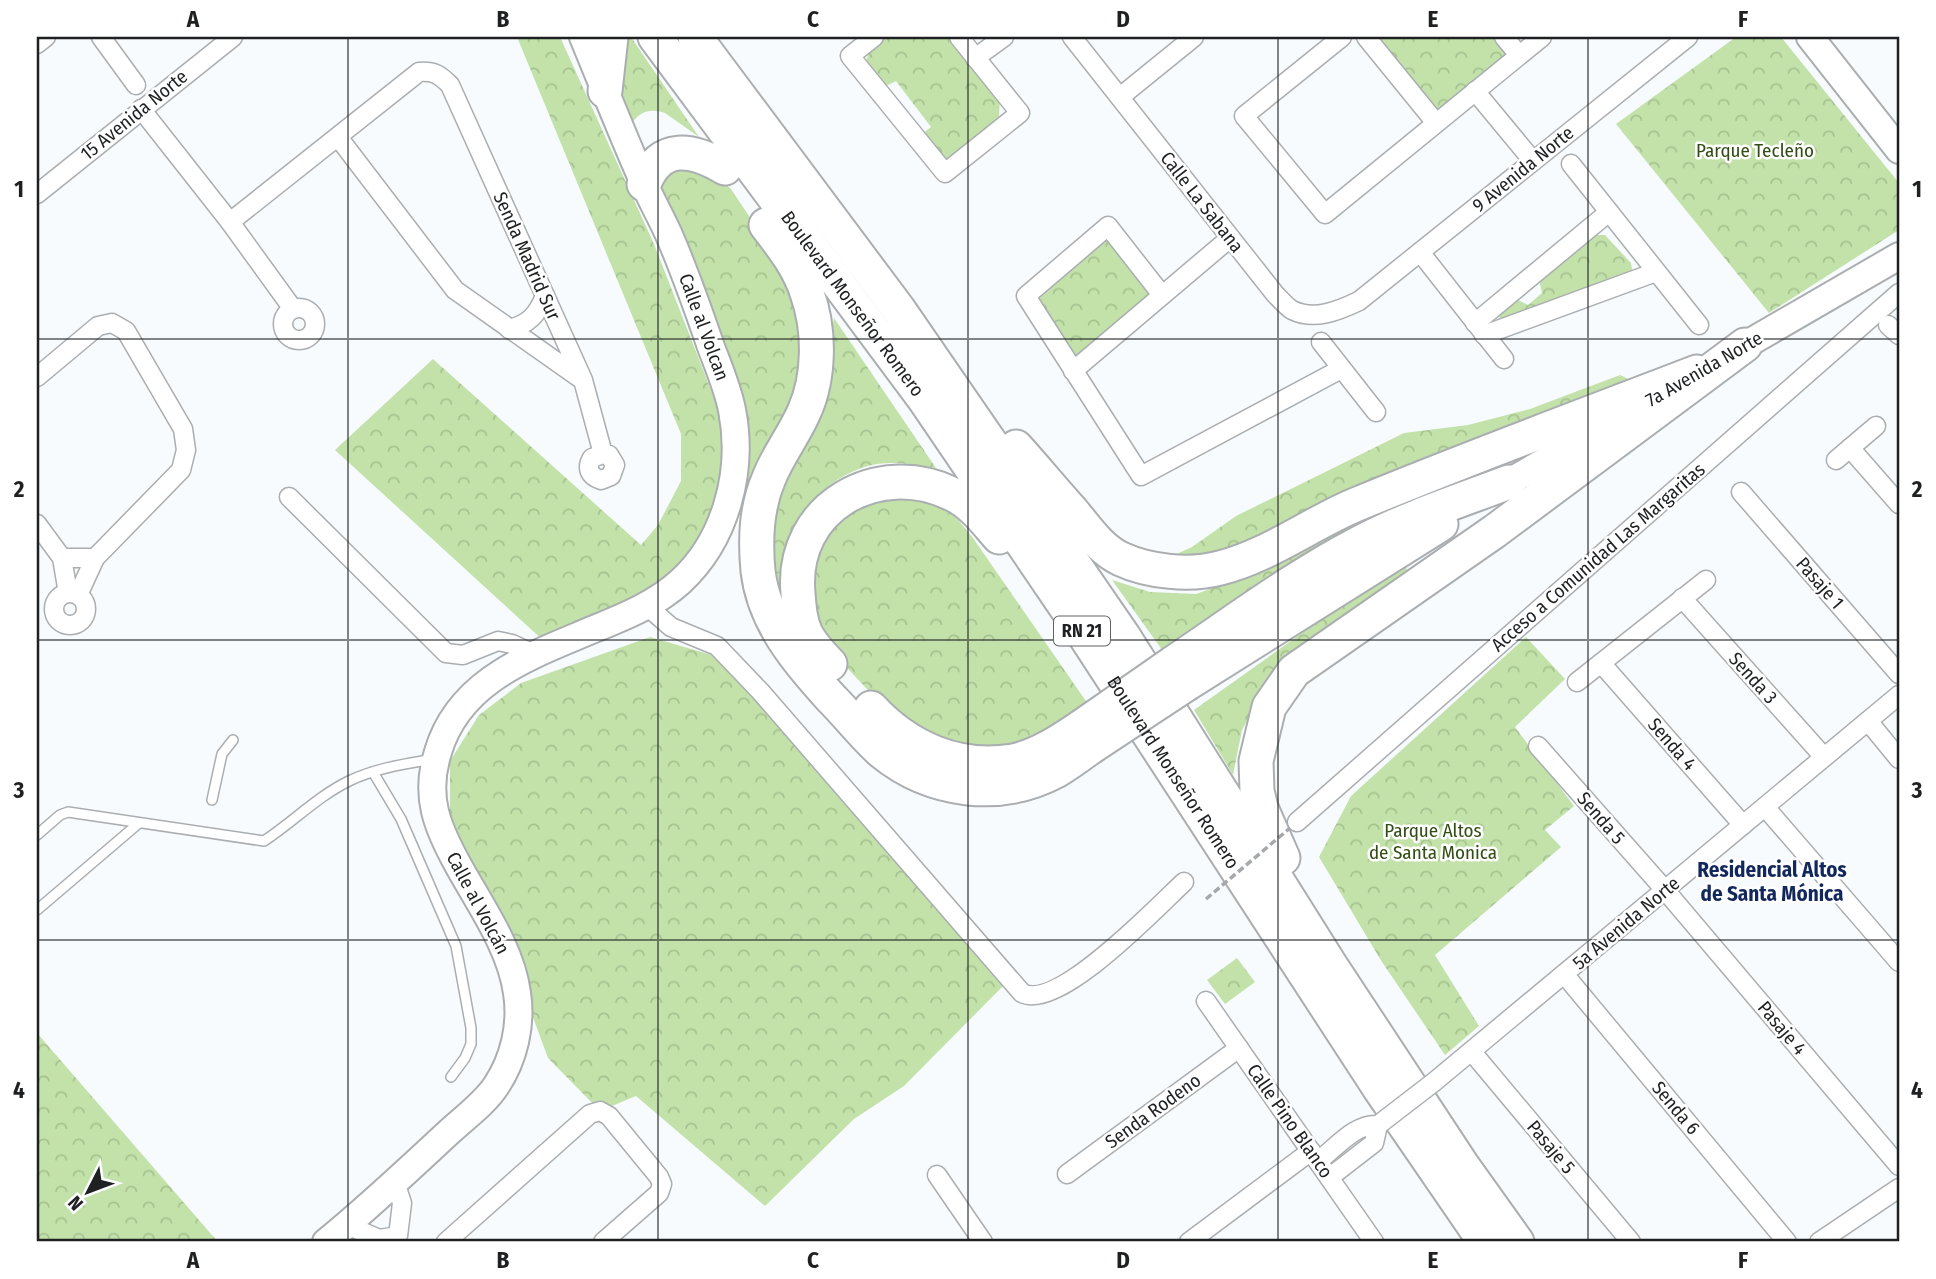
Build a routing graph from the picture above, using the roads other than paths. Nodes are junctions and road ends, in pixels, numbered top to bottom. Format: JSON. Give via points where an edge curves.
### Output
{"nodes":[{"id":1,"x":46,"y":37,"type":"edge"},
{"id":2,"x":101,"y":37,"type":"edge"},
{"id":3,"x":233,"y":37,"type":"edge"},
{"id":4,"x":655,"y":37,"type":"edge"},
{"id":5,"x":695,"y":37,"type":"edge"},
{"id":6,"x":874,"y":37,"type":"edge"},
{"id":7,"x":958,"y":37,"type":"edge"},
{"id":8,"x":1004,"y":37,"type":"edge"},
{"id":9,"x":1072,"y":37,"type":"edge"},
{"id":10,"x":1194,"y":37,"type":"edge"},
{"id":11,"x":1342,"y":37,"type":"edge"},
{"id":12,"x":1366,"y":37,"type":"edge"},
{"id":13,"x":1504,"y":37,"type":"edge"},
{"id":14,"x":1542,"y":37,"type":"edge"},
{"id":15,"x":1688,"y":37,"type":"edge"},
{"id":16,"x":1810,"y":37,"type":"edge"},
{"id":17,"x":37,"y":44,"type":"edge"},
{"id":18,"x":606,"y":44,"type":"edge"},
{"id":19,"x":1519,"y":55,"type":"junction"},
{"id":20,"x":975,"y":58,"type":"junction"},
{"id":21,"x":136,"y":85,"type":"dead end"},
{"id":22,"x":605,"y":91,"type":"joint"},
{"id":23,"x":1475,"y":91,"type":"junction"},
{"id":24,"x":1120,"y":97,"type":"junction"},
{"id":25,"x":141,"y":109,"type":"junction"},
{"id":26,"x":1436,"y":123,"type":"junction"},
{"id":27,"x":338,"y":137,"type":"junction"},
{"id":28,"x":1896,"y":144,"type":"edge"},
{"id":29,"x":1533,"y":162,"type":"junction"},
{"id":30,"x":1571,"y":164,"type":"dead end"},
{"id":31,"x":725,"y":168,"type":"junction"},
{"id":32,"x":644,"y":184,"type":"junction"},
{"id":33,"x":37,"y":194,"type":"edge"},
{"id":34,"x":1609,"y":212,"type":"junction"},
{"id":35,"x":230,"y":222,"type":"junction"},
{"id":36,"x":1230,"y":238,"type":"junction"},
{"id":37,"x":1420,"y":252,"type":"junction"},
{"id":38,"x":1899,"y":256,"type":"edge"},
{"id":39,"x":1656,"y":272,"type":"junction"},
{"id":40,"x":1899,"y":293,"type":"edge"},
{"id":41,"x":1162,"y":295,"type":"junction"},
{"id":42,"x":545,"y":296,"type":"junction"},
{"id":43,"x":1359,"y":301,"type":"joint"},
{"id":44,"x":293,"y":309,"type":"dead end"},
{"id":45,"x":899,"y":310,"type":"junction"},
{"id":46,"x":1699,"y":325,"type":"dead end"},
{"id":47,"x":1480,"y":329,"type":"junction"},
{"id":48,"x":509,"y":330,"type":"junction"},
{"id":49,"x":1321,"y":342,"type":"dead end"},
{"id":50,"x":1745,"y":345,"type":"junction"},
{"id":51,"x":1503,"y":359,"type":"dead end"},
{"id":52,"x":1341,"y":369,"type":"junction"},
{"id":53,"x":1073,"y":371,"type":"junction"},
{"id":54,"x":1697,"y":372,"type":"junction"},
{"id":55,"x":37,"y":377,"type":"edge"},
{"id":56,"x":583,"y":380,"type":"junction"},
{"id":57,"x":1376,"y":412,"type":"dead end"},
{"id":58,"x":1876,"y":426,"type":"dead end"},
{"id":59,"x":1850,"y":448,"type":"junction"},
{"id":60,"x":603,"y":454,"type":"dead end"},
{"id":61,"x":1836,"y":460,"type":"dead end"},
{"id":62,"x":1509,"y":482,"type":"joint"},
{"id":63,"x":1741,"y":492,"type":"dead end"},
{"id":64,"x":289,"y":498,"type":"dead end"},
{"id":65,"x":1899,"y":504,"type":"edge"},
{"id":66,"x":37,"y":524,"type":"edge"},
{"id":67,"x":62,"y":558,"type":"junction"},
{"id":68,"x":95,"y":558,"type":"junction"},
{"id":69,"x":1706,"y":580,"type":"dead end"},
{"id":70,"x":1682,"y":598,"type":"junction"},
{"id":71,"x":648,"y":607,"type":"junction"},
{"id":72,"x":1076,"y":622,"type":"junction"},
{"id":73,"x":533,"y":654,"type":"junction"},
{"id":74,"x":1601,"y":663,"type":"junction"},
{"id":75,"x":1899,"y":674,"type":"edge"},
{"id":76,"x":1577,"y":682,"type":"dead end"},
{"id":77,"x":1899,"y":695,"type":"edge"},
{"id":78,"x":1868,"y":721,"type":"junction"},
{"id":79,"x":1086,"y":737,"type":"junction"},
{"id":80,"x":233,"y":740,"type":"dead end"},
{"id":81,"x":1538,"y":747,"type":"dead end"},
{"id":82,"x":1824,"y":757,"type":"junction"},
{"id":83,"x":436,"y":759,"type":"junction"},
{"id":84,"x":1899,"y":759,"type":"edge"},
{"id":85,"x":373,"y":772,"type":"junction"},
{"id":86,"x":212,"y":800,"type":"dead end"},
{"id":87,"x":1765,"y":807,"type":"junction"},
{"id":88,"x":139,"y":823,"type":"junction"},
{"id":89,"x":1293,"y":825,"type":"road end"},
{"id":90,"x":1742,"y":825,"type":"junction"},
{"id":91,"x":37,"y":835,"type":"edge"},
{"id":92,"x":1184,"y":882,"type":"dead end"},
{"id":93,"x":1665,"y":890,"type":"junction"},
{"id":94,"x":37,"y":910,"type":"edge"},
{"id":95,"x":1899,"y":962,"type":"edge"},
{"id":96,"x":1331,"y":966,"type":"junction"},
{"id":97,"x":1564,"y":974,"type":"junction"},
{"id":98,"x":1206,"y":1001,"type":"dead end"},
{"id":99,"x":1239,"y":1048,"type":"junction"},
{"id":100,"x":1472,"y":1052,"type":"junction"},
{"id":101,"x":451,"y":1077,"type":"dead end"},
{"id":102,"x":1380,"y":1124,"type":"junction"},
{"id":103,"x":1314,"y":1156,"type":"junction"},
{"id":104,"x":1899,"y":1166,"type":"edge"},
{"id":105,"x":1067,"y":1174,"type":"dead end"},
{"id":106,"x":937,"y":1175,"type":"dead end"},
{"id":107,"x":1330,"y":1177,"type":"junction"},
{"id":108,"x":395,"y":1182,"type":"junction"},
{"id":109,"x":1899,"y":1188,"type":"edge"},
{"id":110,"x":347,"y":1225,"type":"junction"},
{"id":111,"x":401,"y":1239,"type":"edge"},
{"id":112,"x":326,"y":1242,"type":"edge"},
{"id":113,"x":446,"y":1242,"type":"edge"},
{"id":114,"x":603,"y":1242,"type":"edge"},
{"id":115,"x":982,"y":1242,"type":"edge"},
{"id":116,"x":1189,"y":1242,"type":"edge"},
{"id":117,"x":1374,"y":1242,"type":"edge"},
{"id":118,"x":1485,"y":1242,"type":"edge"},
{"id":119,"x":1517,"y":1242,"type":"edge"},
{"id":120,"x":1631,"y":1242,"type":"edge"},
{"id":121,"x":1787,"y":1242,"type":"edge"},
{"id":122,"x":1819,"y":1242,"type":"edge"}],
"edges":[{"from":1,"to":17,"type":"street"},
{"from":2,"to":21,"type":"street"},
{"from":3,"to":25,"type":"street","name":"15 Avenida Norte"},
{"from":4,"to":72,"type":"highway","name":"Boulevard Monseñor Romero","number":"RN 21","via":[[925,400]]},
{"from":5,"to":45,"type":"highway","name":"Boulevard Monseñor Romero","number":"RN 21"},
{"from":6,"to":20,"type":"street","via":[[850,56],[945,173],[1020,113]]},
{"from":7,"to":20,"type":"street"},
{"from":8,"to":20,"type":"street"},
{"from":9,"to":24,"type":"street","name":"Calle La Sabana"},
{"from":10,"to":24,"type":"street"},
{"from":11,"to":26,"type":"street","via":[[1244,116],[1325,214]]},
{"from":12,"to":26,"type":"street"},
{"from":13,"to":19,"type":"street"},
{"from":14,"to":19,"type":"street"},
{"from":15,"to":29,"type":"street","name":"9 Avenida Norte"},
{"from":16,"to":28,"type":"street"},
{"from":18,"to":22,"type":"highway"},
{"from":18,"to":31,"type":"highway"},
{"from":19,"to":23,"type":"street"},
{"from":22,"to":32,"type":"street","name":"Calle al Volcan"},
{"from":23,"to":26,"type":"street"},
{"from":23,"to":29,"type":"street"},
{"from":24,"to":36,"type":"street","name":"Calle La Sabana"},
{"from":25,"to":33,"type":"street","name":"15 Avenida Norte"},
{"from":25,"to":35,"type":"street"},
{"from":27,"to":35,"type":"street"},
{"from":27,"to":42,"type":"street","name":"Senda Madrid Sur","via":[[419,72],[439,74],[450,85]]},
{"from":27,"to":48,"type":"street","via":[[455,290]]},
{"from":29,"to":37,"type":"street","name":"9 Avenida Norte"},
{"from":30,"to":34,"type":"street"},
{"from":31,"to":32,"type":"highway","via":[[700,155],[680,152],[653,166]]},
{"from":31,"to":79,"type":"highway","via":[[792,260],[807,292],[815,330],[816,365],[810,395],[768,478],[755,539],[758,575],[780,635],[808,673],[881,750],[929,781],[966,788],[1021,784],[1056,771]]},
{"from":32,"to":71,"type":"street","name":"Calle al Volcan","via":[[689,284],[727,390],[735,446],[730,497],[713,538],[682,579]]},
{"from":34,"to":39,"type":"street"},
{"from":34,"to":47,"type":"street"},
{"from":35,"to":44,"type":"street"},
{"from":36,"to":41,"type":"street"},
{"from":36,"to":43,"type":"street","name":"Calle La Sabana","via":[[1291,309],[1311,315],[1336,312]]},
{"from":37,"to":43,"type":"street","name":"9 Avenida Norte"},
{"from":37,"to":47,"type":"street"},
{"from":38,"to":50,"type":"street","name":"7a Avenida Norte"},
{"from":39,"to":46,"type":"street"},
{"from":39,"to":47,"type":"street"},
{"from":40,"to":89,"type":"street","name":"Acceso a Comunidad Las Margaritas"},
{"from":41,"to":53,"type":"street"},
{"from":41,"to":53,"type":"street","via":[[1108,226],[1026,296]]},
{"from":42,"to":48,"type":"street","via":[[527,323]]},
{"from":42,"to":56,"type":"street","name":"Senda Madrid Sur"},
{"from":45,"to":54,"type":"highway","via":[[1103,548],[1146,567],[1173,571],[1220,568],[1249,558],[1387,492]]},
{"from":45,"to":96,"type":"highway","name":"Boulevard Monseñor Romero","number":"RN 21","via":[[1124,636]]},
{"from":47,"to":51,"type":"street"},
{"from":48,"to":56,"type":"street"},
{"from":49,"to":52,"type":"street"},
{"from":50,"to":54,"type":"street","name":"7a Avenida Norte"},
{"from":50,"to":96,"type":"highway","via":[[1494,531],[1303,664],[1275,697],[1258,747],[1257,791],[1267,824]]},
{"from":52,"to":53,"type":"street","via":[[1141,476]]},
{"from":52,"to":57,"type":"street"},
{"from":54,"to":62,"type":"street","name":"7a Avenida Norte"},
{"from":55,"to":68,"type":"street","via":[[98,326],[112,323],[126,331],[183,429],[186,450],[181,470]]},
{"from":56,"to":60,"type":"street","name":"Senda Madrid Sur"},
{"from":58,"to":59,"type":"street"},
{"from":59,"to":61,"type":"street"},
{"from":59,"to":65,"type":"street"},
{"from":62,"to":79,"type":"highway","bridge":true,"via":[[1321,598],[1181,673]]},
{"from":63,"to":75,"type":"street","name":"Pasaje 1"},
{"from":64,"to":73,"type":"street","via":[[446,653],[463,655],[498,642]]},
{"from":66,"to":67,"type":"street"},
{"from":67,"to":68,"type":"street"},
{"from":67,"to":68,"type":"street","via":[[73,594]]},
{"from":69,"to":70,"type":"street"},
{"from":70,"to":74,"type":"street"},
{"from":70,"to":82,"type":"street","name":"Senda 3"},
{"from":71,"to":73,"type":"street","name":"Calle al Volcán"},
{"from":71,"to":92,"type":"street","via":[[671,627],[717,646],[1022,993],[1035,996],[1077,978]]},
{"from":72,"to":79,"type":"highway","via":[[975,509],[952,494],[921,484],[877,484],[843,497],[819,519],[799,561],[799,612],[807,637],[897,734],[928,752],[959,761],[992,762],[1015,761]]},
{"from":72,"to":118,"type":"highway","name":"Boulevard Monseñor Romero","number":"RN 21"},
{"from":73,"to":83,"type":"street","name":"Calle al Volcán","via":[[473,694],[447,727]]},
{"from":74,"to":76,"type":"street"},
{"from":74,"to":90,"type":"street","name":"Senda 4"},
{"from":77,"to":78,"type":"street","name":"5a Avenida Norte"},
{"from":78,"to":82,"type":"street","name":"5a Avenida Norte"},
{"from":78,"to":84,"type":"street"},
{"from":80,"to":86,"type":"lane","via":[[222,754]]},
{"from":81,"to":93,"type":"street","name":"Senda 5"},
{"from":82,"to":87,"type":"street","name":"5a Avenida Norte"},
{"from":83,"to":85,"type":"lane"},
{"from":83,"to":108,"type":"street","name":"Calle al Volcán","via":[[432,790],[437,822],[506,956],[517,993],[517,1033],[494,1090]]},
{"from":85,"to":88,"type":"lane","via":[[324,796],[264,841]]},
{"from":85,"to":101,"type":"lane","via":[[401,818],[456,946],[471,1044]]},
{"from":87,"to":90,"type":"street","name":"5a Avenida Norte"},
{"from":87,"to":95,"type":"street"},
{"from":88,"to":91,"type":"lane","via":[[68,812]]},
{"from":88,"to":94,"type":"lane"},
{"from":90,"to":93,"type":"street","name":"5a Avenida Norte"},
{"from":93,"to":97,"type":"street","name":"5a Avenida Norte"},
{"from":93,"to":104,"type":"street","name":"Pasaje 4"},
{"from":96,"to":119,"type":"highway","name":"Boulevard Monseñor Romero","number":"RN 21"},
{"from":97,"to":100,"type":"street","name":"5a Avenida Norte"},
{"from":97,"to":121,"type":"street","name":"Senda 6"},
{"from":98,"to":99,"type":"street","name":"Calle Pino Blanco"},
{"from":99,"to":103,"type":"street","name":"Calle Pino Blanco"},
{"from":99,"to":105,"type":"street","name":"Senda Rodeno"},
{"from":100,"to":102,"type":"street","name":"5a Avenida Norte","bridge":true},
{"from":100,"to":120,"type":"street","name":"Pasaje 5"},
{"from":102,"to":103,"type":"street","name":"5a Avenida Norte","via":[[1359,1128]]},
{"from":102,"to":107,"type":"street","name":"5a Avenida Norte","via":[[1374,1143]]},
{"from":103,"to":107,"type":"street","name":"Calle Pino Blanco"},
{"from":103,"to":116,"type":"street","name":"5a Avenida Norte"},
{"from":106,"to":115,"type":"street"},
{"from":107,"to":117,"type":"street","name":"Calle Pino Blanco"},
{"from":108,"to":110,"type":"street","name":"Calle al Volcán"},
{"from":108,"to":111,"type":"street","via":[[402,1203]]},
{"from":109,"to":122,"type":"street"},
{"from":110,"to":111,"type":"street","via":[[379,1239]]},
{"from":110,"to":112,"type":"street","name":"Calle al Volcán"},
{"from":113,"to":114,"type":"street","via":[[590,1114],[600,1111],[609,1116],[662,1184],[659,1194]]}]}
